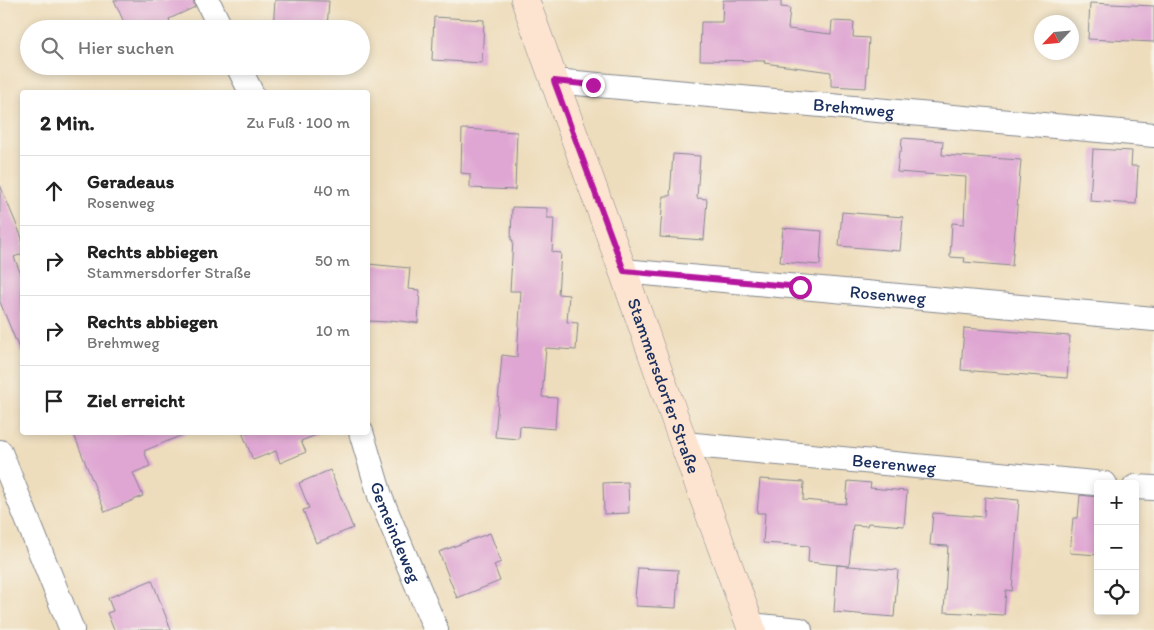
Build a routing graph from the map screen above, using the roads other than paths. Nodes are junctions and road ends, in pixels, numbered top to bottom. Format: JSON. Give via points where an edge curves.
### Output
{"nodes":[{"id":1,"x":207,"y":0,"type":"edge"},
{"id":2,"x":525,"y":0,"type":"edge"},
{"id":3,"x":216,"y":20,"type":"edge"},
{"id":4,"x":242,"y":75,"type":"edge"},
{"id":5,"x":554,"y":81,"type":"junction"},
{"id":6,"x":250,"y":90,"type":"edge"},
{"id":7,"x":1154,"y":135,"type":"edge"},
{"id":8,"x":624,"y":271,"type":"junction"},
{"id":9,"x":1154,"y":319,"type":"edge"},
{"id":10,"x":362,"y":435,"type":"edge"},
{"id":11,"x":684,"y":444,"type":"junction"},
{"id":12,"x":0,"y":452,"type":"edge"},
{"id":13,"x":1094,"y":483,"type":"edge"},
{"id":14,"x":1139,"y":487,"type":"edge"},
{"id":15,"x":1154,"y":488,"type":"edge"},
{"id":16,"x":751,"y":627,"type":"edge"},
{"id":17,"x":72,"y":630,"type":"edge"},
{"id":18,"x":436,"y":630,"type":"edge"},
{"id":19,"x":800,"y":630,"type":"edge"}],
"edges":[{"from":1,"to":3,"type":"street"},
{"from":2,"to":5,"type":"main road","name":"Stammersdorfer Straße"},
{"from":4,"to":6,"type":"street"},
{"from":5,"to":7,"type":"street","name":"Brehmweg"},
{"from":5,"to":8,"type":"main road","name":"Stammersdorfer Straße"},
{"from":8,"to":9,"type":"street","name":"Rosenweg"},
{"from":8,"to":11,"type":"main road","name":"Stammersdorfer Straße"},
{"from":10,"to":18,"type":"street","name":"Gemeindeweg","via":[[381,499]]},
{"from":11,"to":13,"type":"street","name":"Beerenweg"},
{"from":11,"to":16,"type":"main road","name":"Stammersdorfer Straße"},
{"from":12,"to":17,"type":"street"},
{"from":14,"to":15,"type":"street"},
{"from":16,"to":19,"type":"street"}]}
